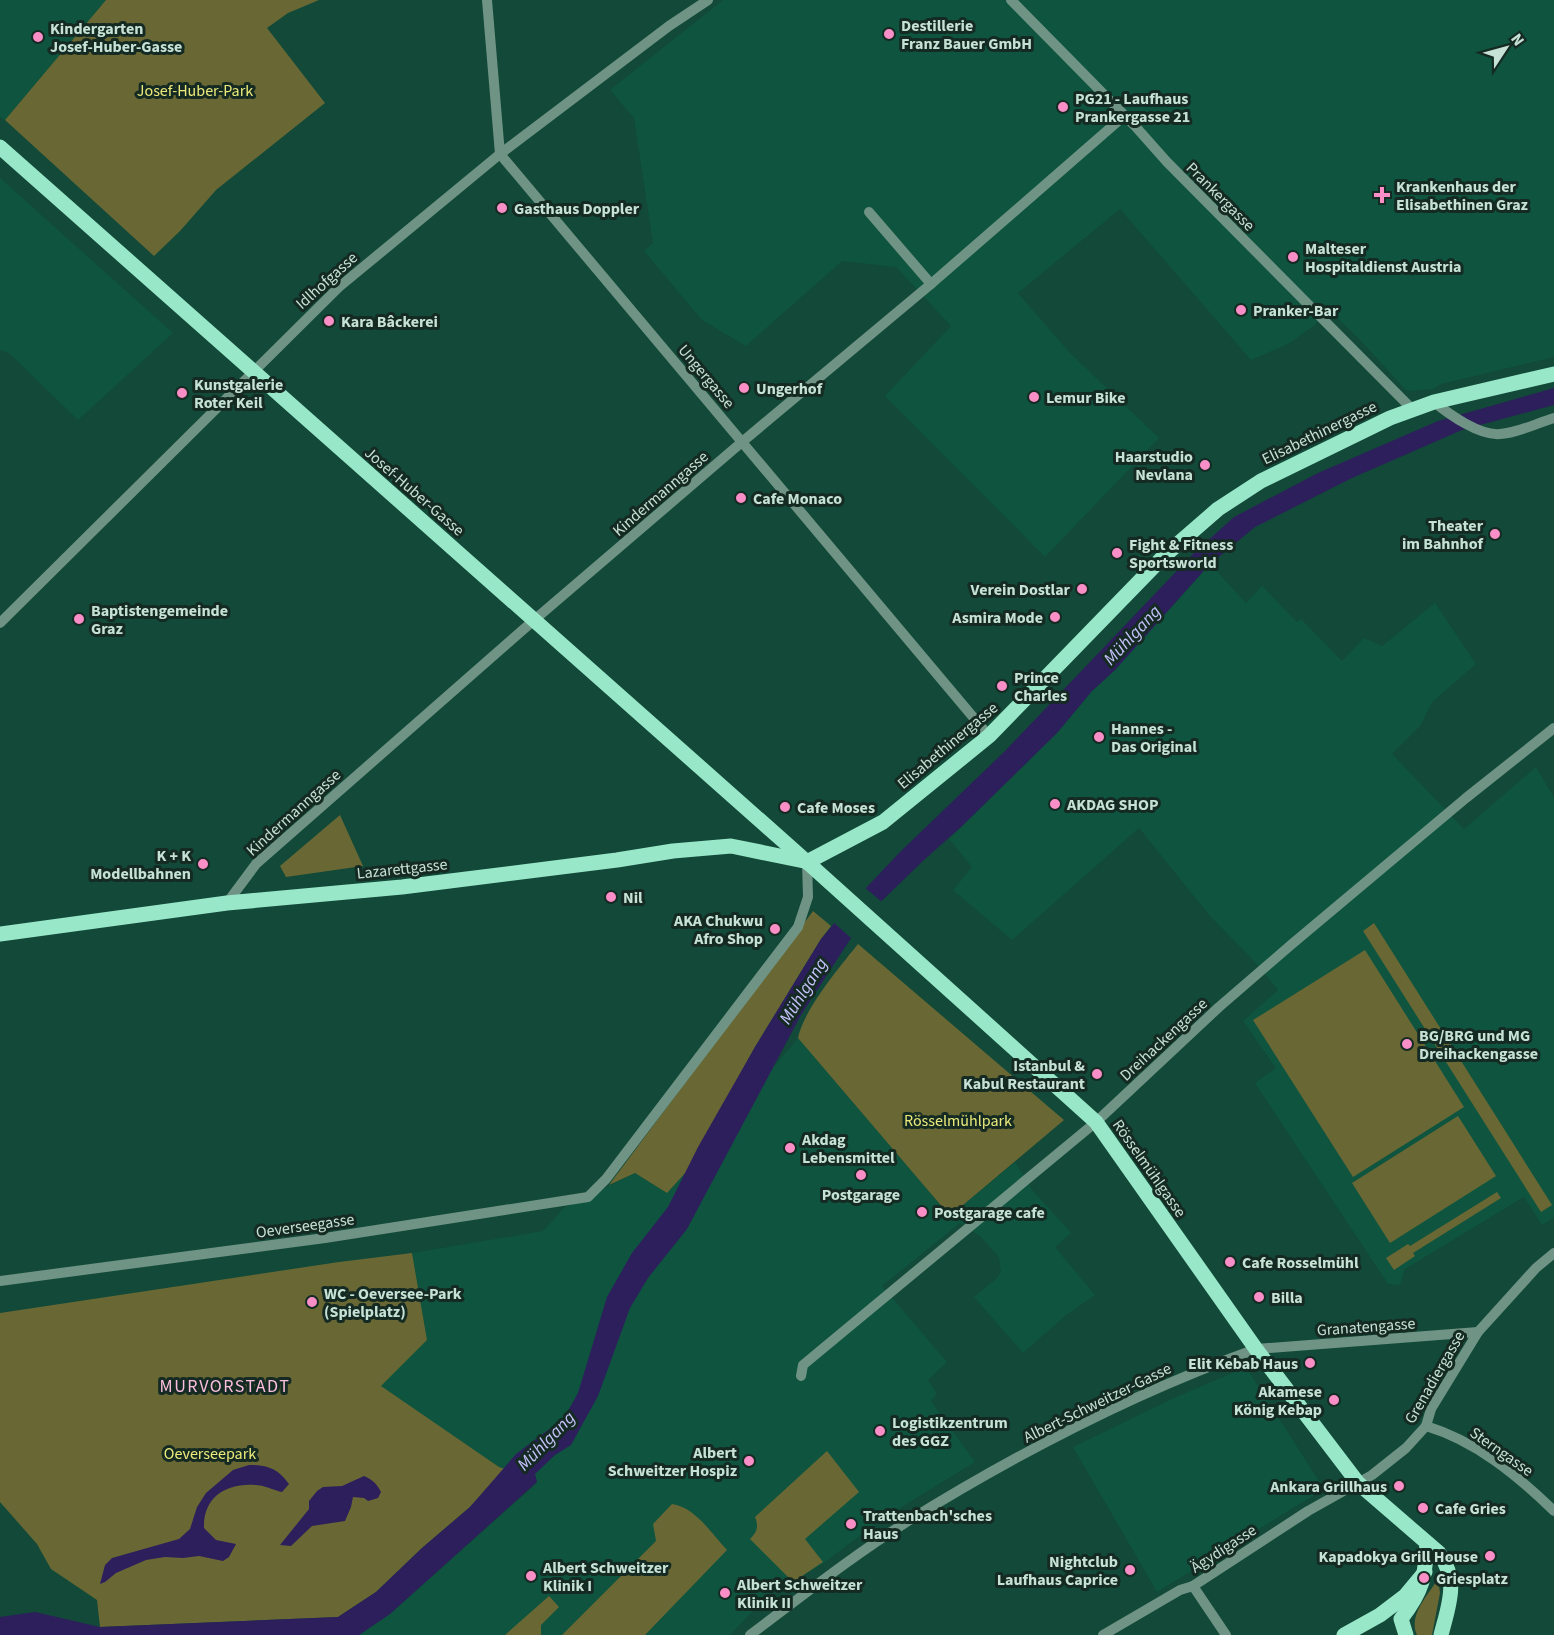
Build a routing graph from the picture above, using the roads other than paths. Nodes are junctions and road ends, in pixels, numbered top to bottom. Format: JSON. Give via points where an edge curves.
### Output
{"nodes":[{"id":1,"x":487,"y":0,"type":"edge"},
{"id":2,"x":708,"y":0,"type":"edge"},
{"id":3,"x":1011,"y":0,"type":"edge"},
{"id":4,"x":1124,"y":116,"type":"junction"},
{"id":5,"x":0,"y":147,"type":"edge"},
{"id":6,"x":500,"y":154,"type":"junction"},
{"id":7,"x":869,"y":212,"type":"dead end"},
{"id":8,"x":931,"y":284,"type":"junction"},
{"id":9,"x":253,"y":372,"type":"junction"},
{"id":10,"x":1554,"y":374,"type":"edge"},
{"id":11,"x":1434,"y":402,"type":"junction"},
{"id":12,"x":1413,"y":410,"type":"junction"},
{"id":13,"x":1554,"y":418,"type":"edge"},
{"id":14,"x":742,"y":442,"type":"junction"},
{"id":15,"x":533,"y":621,"type":"junction"},
{"id":16,"x":0,"y":623,"type":"edge"},
{"id":17,"x":1554,"y":728,"type":"edge"},
{"id":18,"x":989,"y":736,"type":"junction"},
{"id":19,"x":807,"y":862,"type":"junction"},
{"id":20,"x":226,"y":903,"type":"junction"},
{"id":21,"x":0,"y":934,"type":"edge"},
{"id":22,"x":1096,"y":1122,"type":"junction"},
{"id":23,"x":1554,"y":1253,"type":"edge"},
{"id":24,"x":0,"y":1281,"type":"edge"},
{"id":25,"x":1478,"y":1332,"type":"junction"},
{"id":26,"x":1256,"y":1349,"type":"junction"},
{"id":27,"x":801,"y":1376,"type":"dead end"},
{"id":28,"x":1426,"y":1426,"type":"junction"},
{"id":29,"x":1358,"y":1483,"type":"junction"},
{"id":30,"x":1554,"y":1511,"type":"edge"},
{"id":31,"x":1423,"y":1539,"type":"junction"},
{"id":32,"x":1425,"y":1572,"type":"junction"},
{"id":33,"x":1193,"y":1586,"type":"junction"},
{"id":34,"x":1350,"y":1634,"type":"edge"},
{"id":35,"x":750,"y":1635,"type":"edge"},
{"id":36,"x":1103,"y":1635,"type":"edge"},
{"id":37,"x":1226,"y":1635,"type":"edge"},
{"id":38,"x":1406,"y":1635,"type":"edge"},
{"id":39,"x":1441,"y":1635,"type":"edge"}],
"edges":[{"from":1,"to":6,"type":"street"},
{"from":2,"to":6,"type":"street","name":"Idlhofgasse"},
{"from":3,"to":4,"type":"street","name":"Prankergasse"},
{"from":4,"to":8,"type":"street","name":"Kindermanngasse"},
{"from":4,"to":12,"type":"street","name":"Prankergasse"},
{"from":5,"to":9,"type":"main road","name":"Josef-Huber-Gasse"},
{"from":6,"to":9,"type":"street","name":"Idlhofgasse","via":[[339,287]]},
{"from":6,"to":14,"type":"street","name":"Ungergasse"},
{"from":7,"to":8,"type":"street"},
{"from":8,"to":14,"type":"street","name":"Kindermanngasse"},
{"from":9,"to":15,"type":"main road","name":"Josef-Huber-Gasse"},
{"from":9,"to":16,"type":"street","name":"Idlhofgasse"},
{"from":10,"to":11,"type":"main road","name":"Elisabethinergasse"},
{"from":11,"to":12,"type":"main road","name":"Elisabethinergasse"},
{"from":11,"to":13,"type":"street","via":[[1450,415],[1490,434]]},
{"from":12,"to":18,"type":"main road","name":"Elisabethinergasse","via":[[1261,481],[1218,509],[1164,556]]},
{"from":14,"to":15,"type":"street","name":"Kindermanngasse"},
{"from":14,"to":18,"type":"street","name":"Ungergasse"},
{"from":15,"to":19,"type":"main road","name":"Josef-Huber-Gasse"},
{"from":15,"to":20,"type":"street","name":"Kindermanngasse","via":[[256,864]]},
{"from":17,"to":22,"type":"street","name":"Dreihackengasse","via":[[1219,1007]]},
{"from":18,"to":19,"type":"main road","name":"Elisabethinergasse","via":[[883,822]]},
{"from":19,"to":20,"type":"main road","name":"Lazarettgasse","via":[[731,846],[402,887]]},
{"from":19,"to":22,"type":"main road","name":"Rösselmühlgasse"},
{"from":19,"to":24,"type":"street","name":"Oeverseegasse","via":[[808,897],[798,927],[606,1179],[588,1197],[325,1238]]},
{"from":20,"to":21,"type":"main road","name":"Lazarettgasse"},
{"from":22,"to":26,"type":"main road","name":"Rösselmühlgasse"},
{"from":22,"to":27,"type":"street","name":"Dreihackengasse","via":[[803,1365]]},
{"from":23,"to":25,"type":"street","name":"Grenadiergasse"},
{"from":25,"to":26,"type":"street","name":"Granatengasse"},
{"from":25,"to":28,"type":"street","name":"Grenadiergasse","via":[[1431,1409]]},
{"from":26,"to":29,"type":"main road","name":"Rösselmühlgasse"},
{"from":26,"to":35,"type":"street","name":"Albert-Schweitzer-Gasse","via":[[1134,1398],[988,1473],[904,1524]]},
{"from":28,"to":29,"type":"street","name":"Grenadiergasse","via":[[1406,1448]]},
{"from":28,"to":30,"type":"street","name":"Sterngasse","via":[[1450,1433],[1480,1450]]},
{"from":29,"to":31,"type":"main road","name":"Rösselmühlgasse"},
{"from":29,"to":33,"type":"street","name":"Ägydigasse"},
{"from":31,"to":32,"type":"main road"},
{"from":31,"to":39,"type":"main road","via":[[1449,1567],[1452,1596]]},
{"from":32,"to":34,"type":"main road","via":[[1405,1596]]},
{"from":32,"to":38,"type":"main road","via":[[1417,1598],[1401,1619]]},
{"from":33,"to":36,"type":"street","name":"Ägydigasse"},
{"from":33,"to":37,"type":"street"}]}
